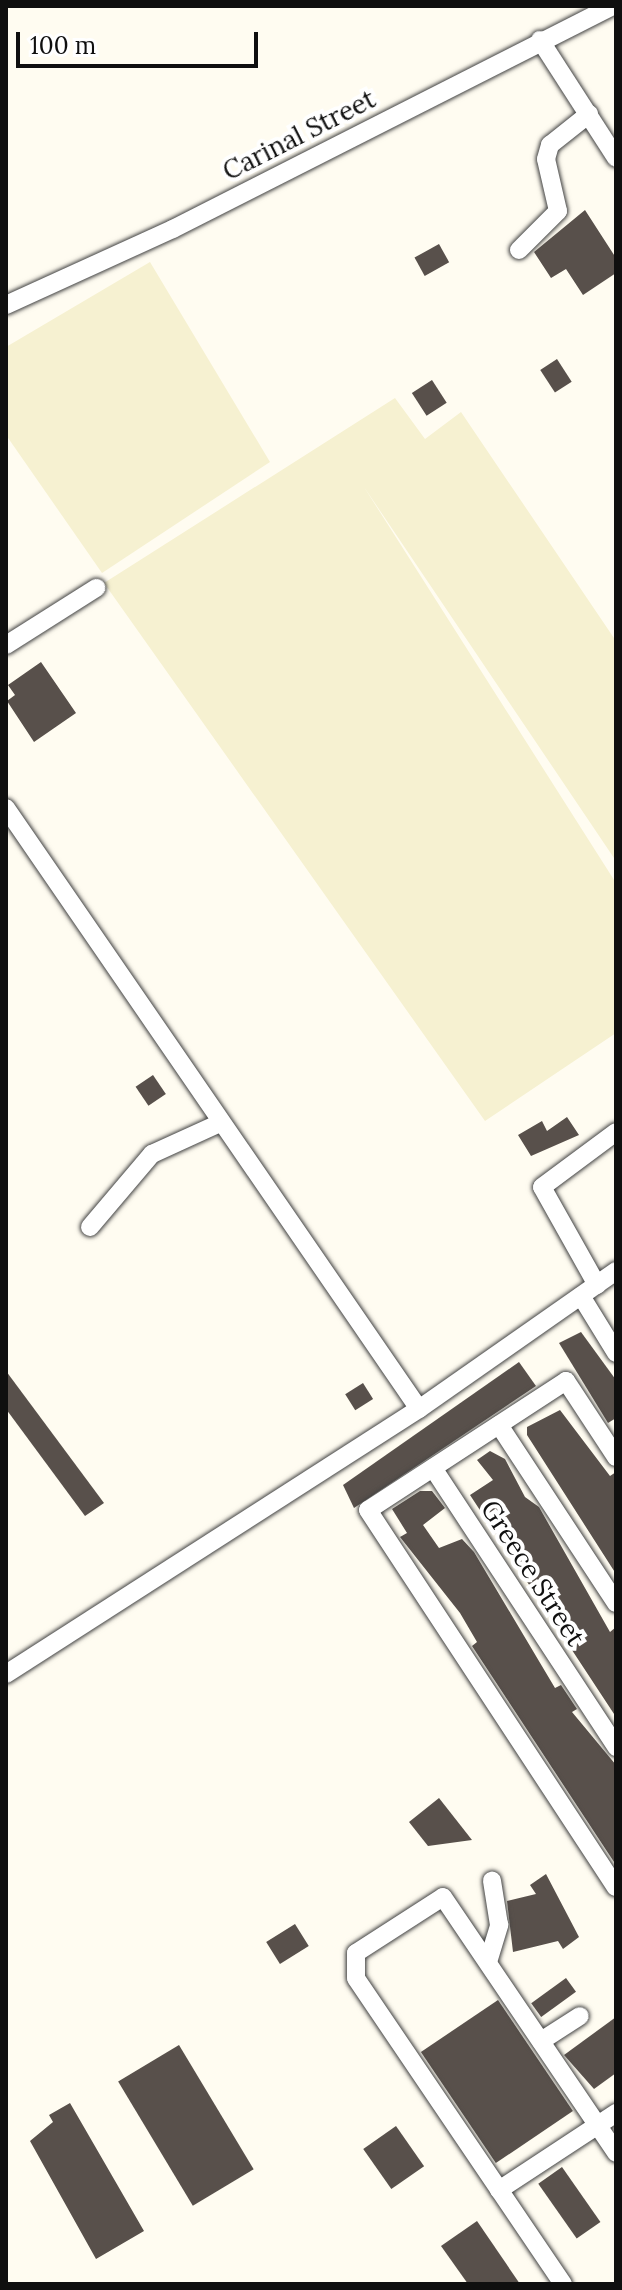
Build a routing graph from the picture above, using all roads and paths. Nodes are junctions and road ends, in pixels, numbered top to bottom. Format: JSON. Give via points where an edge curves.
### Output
{"nodes":[{"id":1,"x":613,"y":6,"type":"edge"},
{"id":2,"x":540,"y":40,"type":"junction"},
{"id":3,"x":589,"y":114,"type":"junction"},
{"id":4,"x":616,"y":158,"type":"edge"},
{"id":5,"x":519,"y":250,"type":"dead end"},
{"id":6,"x":6,"y":305,"type":"edge"},
{"id":7,"x":96,"y":588,"type":"dead end"},
{"id":8,"x":6,"y":645,"type":"edge"},
{"id":9,"x":6,"y":808,"type":"edge"},
{"id":10,"x":220,"y":1123,"type":"junction"},
{"id":11,"x":616,"y":1132,"type":"edge"},
{"id":12,"x":90,"y":1227,"type":"dead end"},
{"id":13,"x":616,"y":1271,"type":"edge"},
{"id":14,"x":597,"y":1285,"type":"junction"},
{"id":15,"x":581,"y":1296,"type":"junction"},
{"id":16,"x":616,"y":1353,"type":"edge"},
{"id":17,"x":419,"y":1409,"type":"junction"},
{"id":18,"x":499,"y":1425,"type":"junction"},
{"id":19,"x":616,"y":1457,"type":"edge"},
{"id":20,"x":433,"y":1468,"type":"junction"},
{"id":21,"x":616,"y":1603,"type":"edge"},
{"id":22,"x":6,"y":1674,"type":"edge"},
{"id":23,"x":616,"y":1747,"type":"edge"},
{"id":24,"x":492,"y":1881,"type":"dead end"},
{"id":25,"x":616,"y":1887,"type":"edge"},
{"id":26,"x":488,"y":1962,"type":"junction"},
{"id":27,"x":580,"y":2016,"type":"dead end"},
{"id":28,"x":541,"y":2041,"type":"junction"},
{"id":29,"x":616,"y":2113,"type":"edge"},
{"id":30,"x":597,"y":2125,"type":"junction"},
{"id":31,"x":616,"y":2153,"type":"edge"},
{"id":32,"x":499,"y":2190,"type":"junction"},
{"id":33,"x":563,"y":2284,"type":"edge"}],
"edges":[{"from":1,"to":2,"type":"street","name":"Carinal Street"},
{"from":2,"to":3,"type":"street"},
{"from":2,"to":6,"type":"street","name":"Carinal Street","via":[[173,229]]},
{"from":3,"to":4,"type":"street"},
{"from":3,"to":5,"type":"street","via":[[550,145],[546,159],[558,211]]},
{"from":7,"to":8,"type":"street"},
{"from":9,"to":10,"type":"street"},
{"from":10,"to":12,"type":"street","via":[[152,1154]]},
{"from":10,"to":17,"type":"street"},
{"from":11,"to":14,"type":"street","via":[[542,1187]]},
{"from":13,"to":14,"type":"street"},
{"from":14,"to":15,"type":"street"},
{"from":15,"to":16,"type":"street"},
{"from":15,"to":17,"type":"street"},
{"from":17,"to":22,"type":"street"},
{"from":18,"to":19,"type":"street","via":[[566,1381]]},
{"from":18,"to":20,"type":"street"},
{"from":18,"to":21,"type":"street"},
{"from":20,"to":23,"type":"street","name":"Greece Street"},
{"from":20,"to":25,"type":"street","via":[[368,1510]]},
{"from":24,"to":26,"type":"street","via":[[499,1925]]},
{"from":26,"to":28,"type":"street"},
{"from":26,"to":32,"type":"street","via":[[439,1895],[356,1953],[352,1969]]},
{"from":27,"to":28,"type":"street"},
{"from":28,"to":30,"type":"street"},
{"from":29,"to":30,"type":"street"},
{"from":30,"to":31,"type":"street"},
{"from":30,"to":32,"type":"street"},
{"from":32,"to":33,"type":"street"}]}
